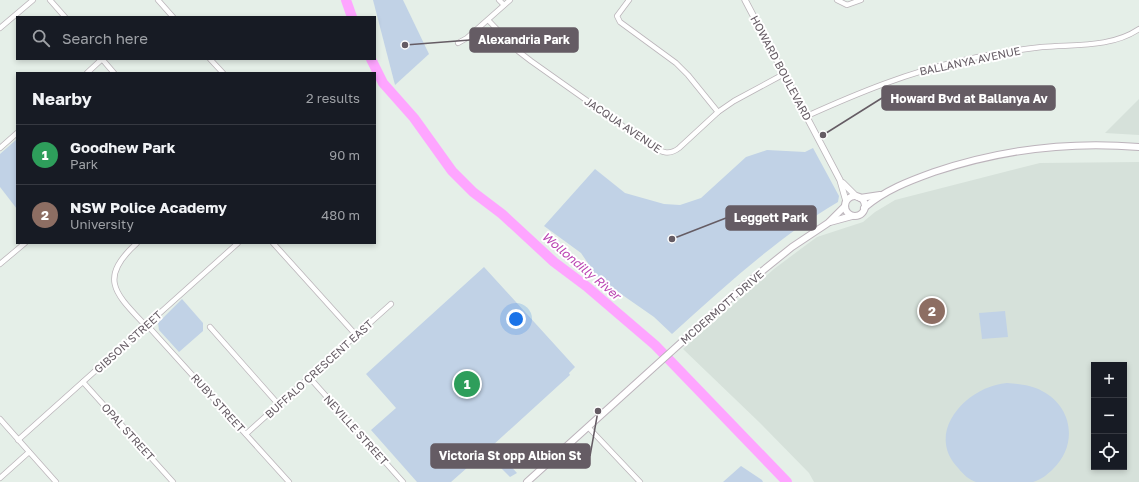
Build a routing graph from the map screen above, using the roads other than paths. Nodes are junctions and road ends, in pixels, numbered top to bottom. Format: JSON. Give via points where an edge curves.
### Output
{"nodes":[{"id":1,"x":33,"y":0,"type":"edge"},
{"id":2,"x":50,"y":0,"type":"edge"},
{"id":3,"x":158,"y":0,"type":"edge"},
{"id":4,"x":499,"y":0,"type":"edge"},
{"id":5,"x":510,"y":0,"type":"edge"},
{"id":6,"x":629,"y":0,"type":"edge"},
{"id":7,"x":745,"y":0,"type":"edge"},
{"id":8,"x":837,"y":0,"type":"edge"},
{"id":9,"x":861,"y":0,"type":"edge"},
{"id":10,"x":504,"y":5,"type":"junction"},
{"id":11,"x":64,"y":16,"type":"edge"},
{"id":12,"x":172,"y":16,"type":"edge"},
{"id":13,"x":488,"y":20,"type":"junction"},
{"id":14,"x":0,"y":28,"type":"edge"},
{"id":15,"x":1139,"y":29,"type":"edge"},
{"id":16,"x":458,"y":43,"type":"dead end"},
{"id":17,"x":101,"y":60,"type":"edge"},
{"id":18,"x":103,"y":60,"type":"edge"},
{"id":19,"x":211,"y":60,"type":"edge"},
{"id":20,"x":87,"y":72,"type":"edge"},
{"id":21,"x":113,"y":72,"type":"edge"},
{"id":22,"x":222,"y":72,"type":"edge"},
{"id":23,"x":784,"y":74,"type":"junction"},
{"id":24,"x":718,"y":112,"type":"junction"},
{"id":25,"x":807,"y":116,"type":"junction"},
{"id":26,"x":16,"y":134,"type":"edge"},
{"id":27,"x":1139,"y":146,"type":"edge"},
{"id":28,"x":0,"y":148,"type":"edge"},
{"id":29,"x":840,"y":180,"type":"junction"},
{"id":30,"x":881,"y":195,"type":"junction"},
{"id":31,"x":859,"y":197,"type":"junction"},
{"id":32,"x":846,"y":204,"type":"junction"},
{"id":33,"x":864,"y":208,"type":"junction"},
{"id":34,"x":852,"y":216,"type":"junction"},
{"id":35,"x":828,"y":223,"type":"junction"},
{"id":36,"x":24,"y":244,"type":"edge"},
{"id":37,"x":136,"y":244,"type":"edge"},
{"id":38,"x":237,"y":244,"type":"edge"},
{"id":39,"x":275,"y":244,"type":"edge"},
{"id":40,"x":0,"y":264,"type":"edge"},
{"id":41,"x":391,"y":304,"type":"dead end"},
{"id":42,"x":147,"y":325,"type":"junction"},
{"id":43,"x":210,"y":327,"type":"dead end"},
{"id":44,"x":356,"y":335,"type":"junction"},
{"id":45,"x":309,"y":377,"type":"junction"},
{"id":46,"x":83,"y":382,"type":"junction"},
{"id":47,"x":279,"y":405,"type":"junction"},
{"id":48,"x":0,"y":420,"type":"edge"},
{"id":49,"x":588,"y":427,"type":"junction"},
{"id":50,"x":246,"y":434,"type":"junction"},
{"id":51,"x":18,"y":440,"type":"junction"},
{"id":52,"x":29,"y":452,"type":"junction"},
{"id":53,"x":0,"y":478,"type":"edge"},
{"id":54,"x":56,"y":482,"type":"edge"},
{"id":55,"x":173,"y":482,"type":"edge"},
{"id":56,"x":289,"y":482,"type":"edge"},
{"id":57,"x":403,"y":482,"type":"edge"},
{"id":58,"x":527,"y":482,"type":"edge"},
{"id":59,"x":640,"y":482,"type":"edge"}],
"edges":[{"from":1,"to":14,"type":"street"},
{"from":2,"to":11,"type":"street"},
{"from":3,"to":12,"type":"street"},
{"from":4,"to":10,"type":"street"},
{"from":5,"to":10,"type":"street"},
{"from":6,"to":24,"type":"street","via":[[617,16],[620,22],[676,63]]},
{"from":7,"to":23,"type":"street","name":"HOWARD BOULEVARD"},
{"from":8,"to":9,"type":"street","via":[[847,5]]},
{"from":10,"to":13,"type":"street"},
{"from":13,"to":16,"type":"street"},
{"from":13,"to":24,"type":"street","name":"JACQUA AVENUE","via":[[531,61],[659,151],[673,152]]},
{"from":15,"to":25,"type":"street","name":"BALLANYA AVENUE","via":[[1119,39],[1103,42],[1023,49],[938,66],[893,80]]},
{"from":17,"to":20,"type":"street"},
{"from":18,"to":21,"type":"street"},
{"from":19,"to":22,"type":"street"},
{"from":23,"to":24,"type":"street","name":"JACQUA AVENUE"},
{"from":23,"to":25,"type":"street","name":"HOWARD BOULEVARD"},
{"from":25,"to":29,"type":"street","name":"HOWARD BOULEVARD"},
{"from":26,"to":28,"type":"street"},
{"from":27,"to":30,"type":"main road","via":[[1082,145],[1020,151],[946,169],[910,181]]},
{"from":29,"to":31,"type":"street","name":"HOWARD BOULEVARD"},
{"from":29,"to":32,"type":"street","name":"HOWARD BOULEVARD"},
{"from":30,"to":31,"type":"main road"},
{"from":30,"to":33,"type":"main road"},
{"from":31,"to":32,"type":"main road","via":[[851,197]]},
{"from":31,"to":33,"type":"main road","via":[[864,203]]},
{"from":32,"to":34,"type":"main road","via":[[847,213]]},
{"from":32,"to":35,"type":"main road","name":"MCDERMOTT DRIVE"},
{"from":33,"to":34,"type":"main road","via":[[861,214]]},
{"from":34,"to":35,"type":"main road","name":"MCDERMOTT DRIVE"},
{"from":35,"to":49,"type":"main road","name":"MCDERMOTT DRIVE","via":[[792,247],[752,279]]},
{"from":36,"to":40,"type":"street"},
{"from":37,"to":42,"type":"street","name":"RUBY STREET","via":[[118,262],[114,282],[120,297]]},
{"from":38,"to":42,"type":"street","name":"GIBSON STREET"},
{"from":39,"to":44,"type":"street"},
{"from":41,"to":44,"type":"street","name":"BUFFALO CRESCENT EAST"},
{"from":42,"to":46,"type":"street","name":"GIBSON STREET"},
{"from":42,"to":50,"type":"street","name":"RUBY STREET"},
{"from":43,"to":47,"type":"street"},
{"from":44,"to":45,"type":"street","name":"BUFFALO CRESCENT EAST"},
{"from":45,"to":47,"type":"street","name":"BUFFALO CRESCENT EAST"},
{"from":45,"to":57,"type":"street","name":"NEVILLE STREET"},
{"from":46,"to":51,"type":"street","name":"GIBSON STREET"},
{"from":46,"to":55,"type":"street","name":"OPAL STREET"},
{"from":47,"to":50,"type":"street","name":"BUFFALO CRESCENT EAST"},
{"from":48,"to":51,"type":"street"},
{"from":49,"to":58,"type":"main road","name":"MCDERMOTT DRIVE"},
{"from":49,"to":59,"type":"street"},
{"from":50,"to":56,"type":"street","name":"RUBY STREET"},
{"from":51,"to":52,"type":"street"},
{"from":52,"to":53,"type":"street"},
{"from":52,"to":54,"type":"street"}]}
